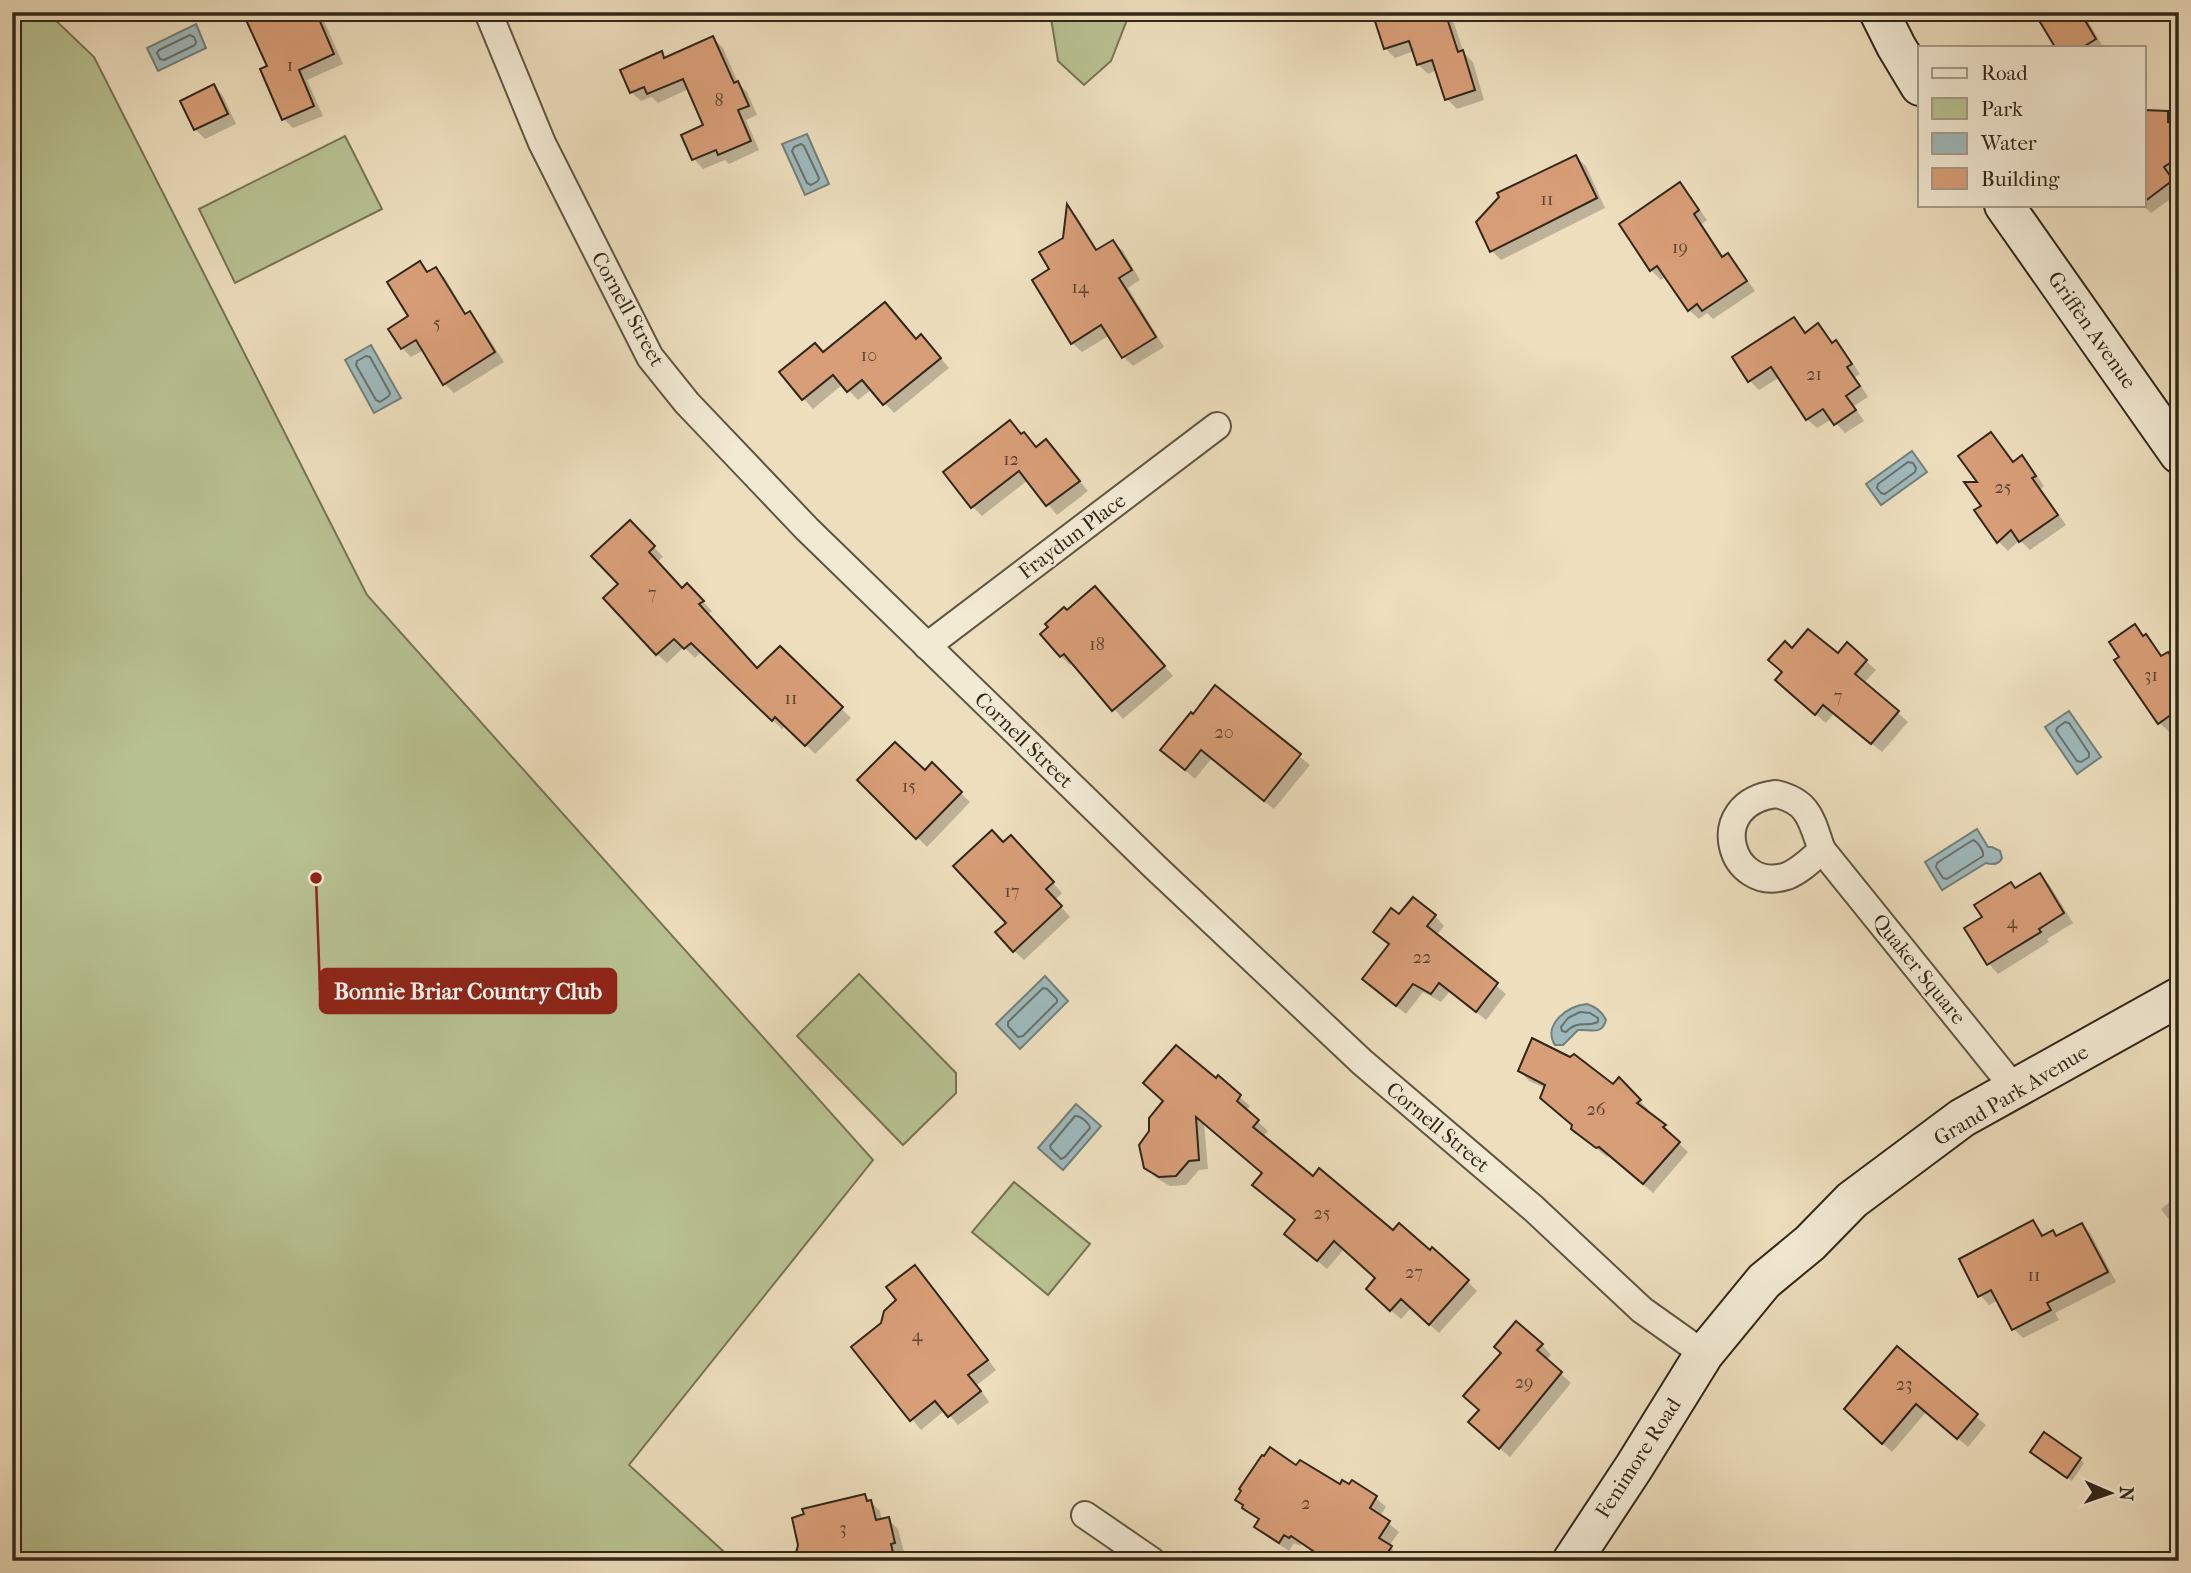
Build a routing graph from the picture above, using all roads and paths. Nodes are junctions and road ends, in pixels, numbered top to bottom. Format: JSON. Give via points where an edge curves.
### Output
{"nodes":[{"id":1,"x":488,"y":12,"type":"edge"},
{"id":2,"x":1879,"y":12,"type":"edge"},
{"id":3,"x":1918,"y":83,"type":"edge"},
{"id":4,"x":2005,"y":206,"type":"edge"},
{"id":5,"x":1217,"y":426,"type":"dead end"},
{"id":6,"x":2179,"y":454,"type":"edge"},
{"id":7,"x":927,"y":646,"type":"junction"},
{"id":8,"x":1822,"y":850,"type":"dead end"},
{"id":9,"x":2179,"y":997,"type":"edge"},
{"id":10,"x":2015,"y":1089,"type":"junction"},
{"id":11,"x":1704,"y":1354,"type":"junction"},
{"id":12,"x":1085,"y":1515,"type":"dead end"},
{"id":13,"x":1152,"y":1561,"type":"edge"},
{"id":14,"x":1572,"y":1561,"type":"edge"}],
"edges":[{"from":1,"to":7,"type":"street","name":"Cornell Street","via":[[542,143],[650,357],[687,403],[798,519]]},
{"from":2,"to":3,"type":"street"},
{"from":4,"to":6,"type":"street","name":"Griffen Avenue"},
{"from":5,"to":7,"type":"street","name":"Fraydun Place"},
{"from":7,"to":11,"type":"street","name":"Cornell Street","via":[[1362,1062],[1533,1208],[1642,1310]]},
{"from":8,"to":10,"type":"street","name":"Quaker Square"},
{"from":9,"to":10,"type":"street","name":"Grand Park Avenue"},
{"from":10,"to":11,"type":"street","name":"Grand Park Avenue","via":[[1962,1118],[1852,1200],[1764,1281]]},
{"from":11,"to":14,"type":"street","name":"Fenimore Road"},
{"from":12,"to":13,"type":"street"}]}
